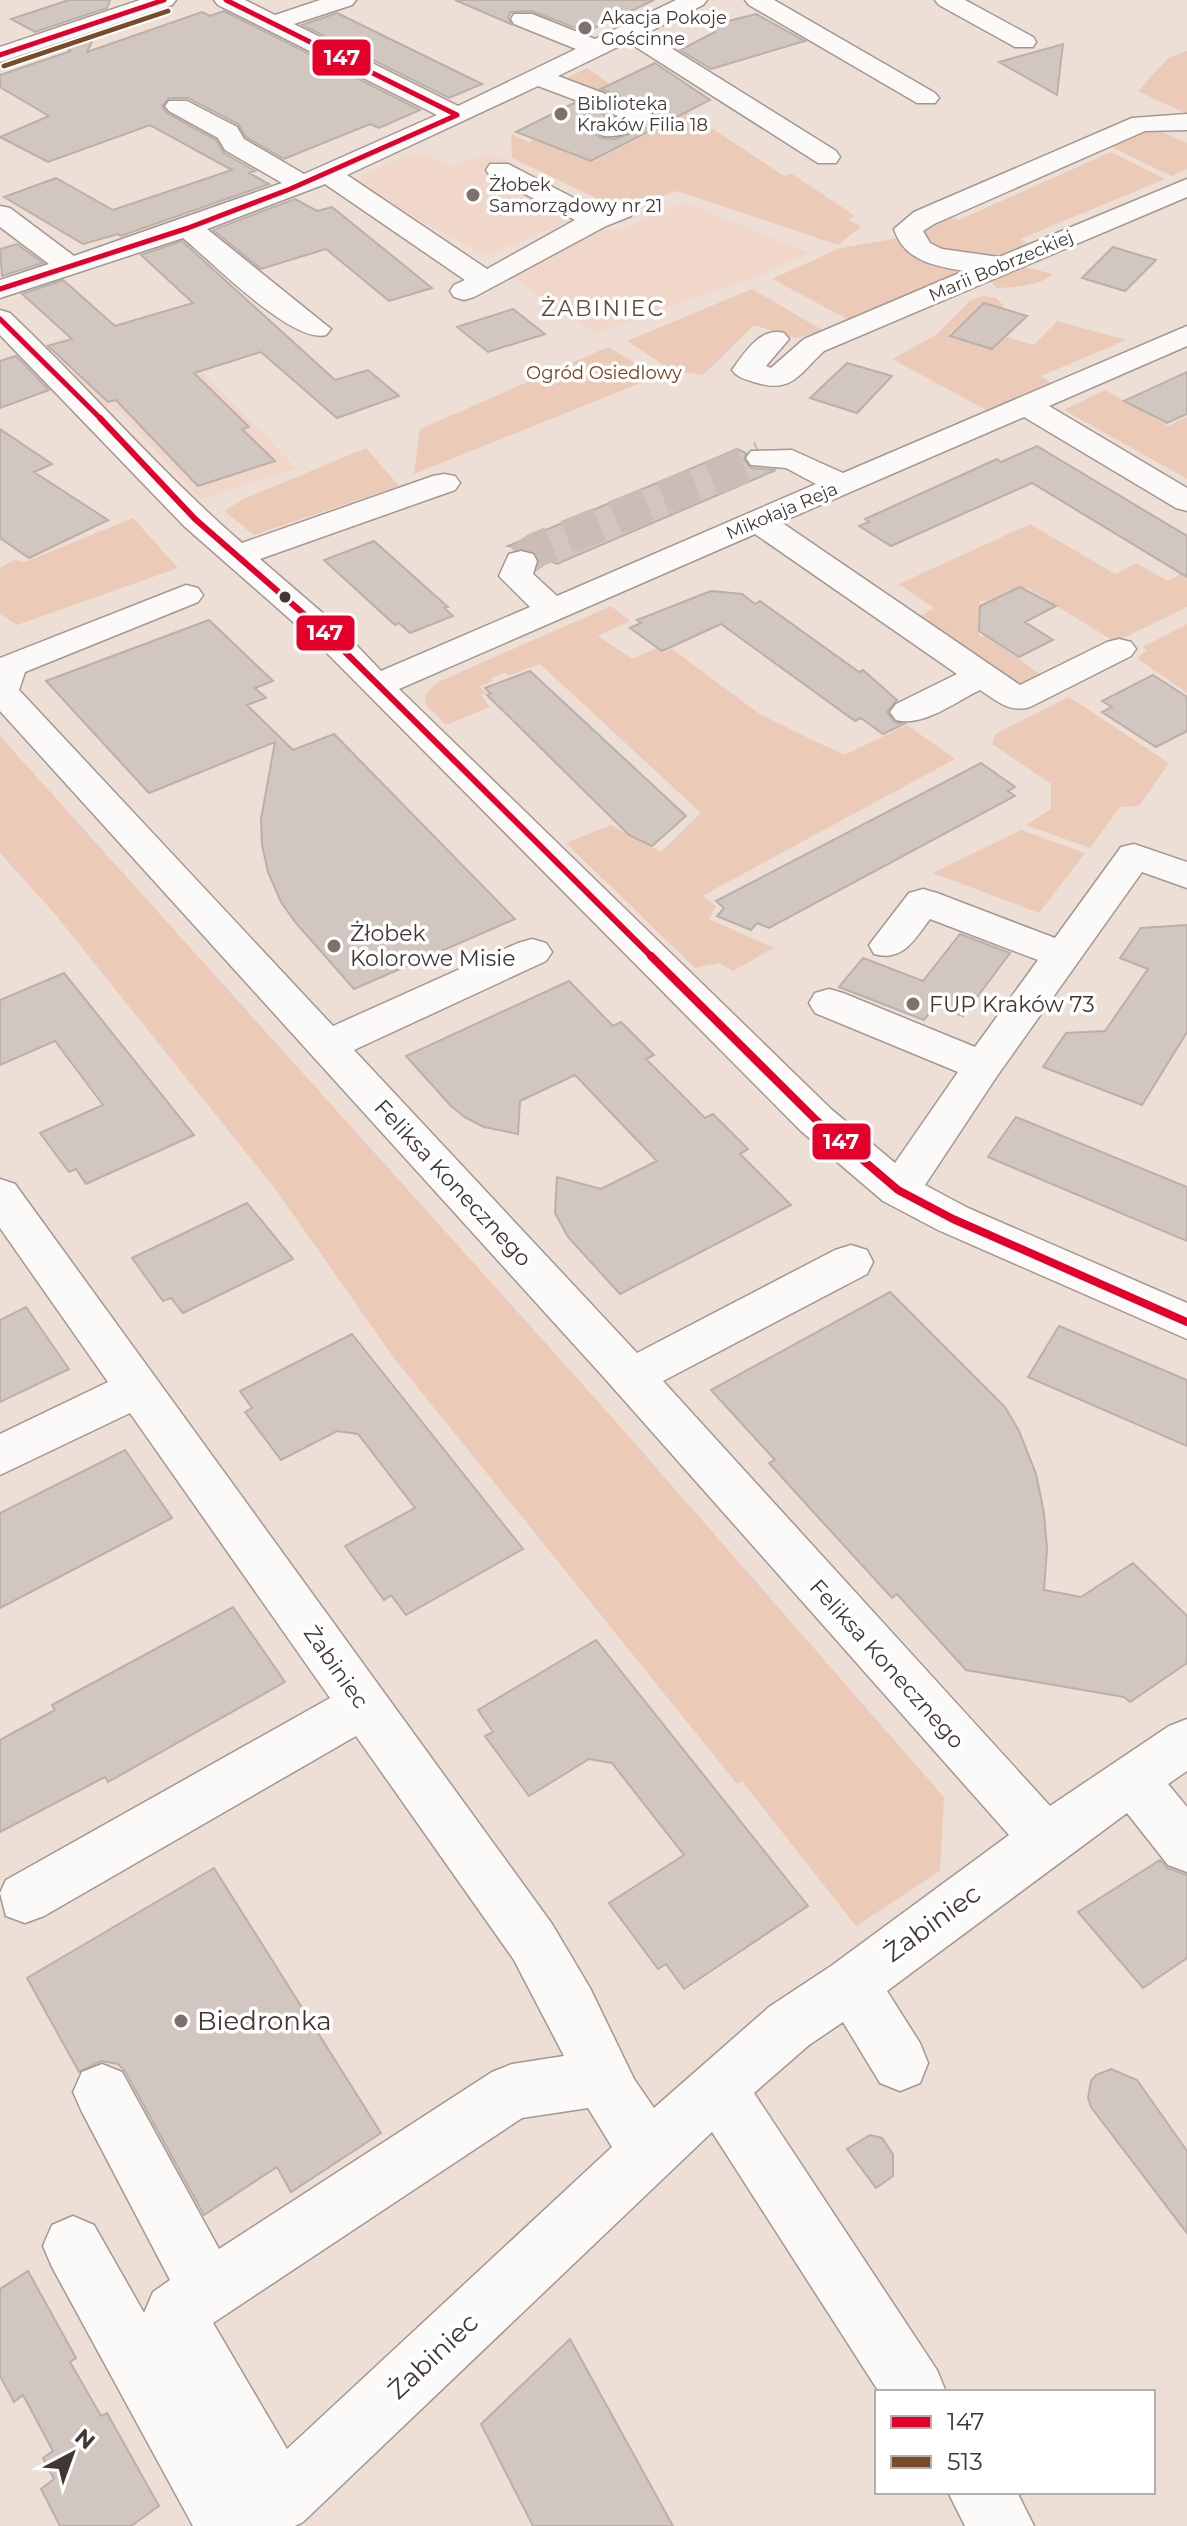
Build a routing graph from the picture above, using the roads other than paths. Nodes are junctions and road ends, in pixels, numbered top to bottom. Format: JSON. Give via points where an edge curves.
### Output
{"nodes":[{"id":1,"x":226,"y":0,"type":"edge"},
{"id":2,"x":295,"y":0,"type":"edge"},
{"id":3,"x":344,"y":0,"type":"edge"},
{"id":4,"x":695,"y":0,"type":"edge"},
{"id":5,"x":947,"y":0,"type":"edge"},
{"id":6,"x":144,"y":2,"type":"edge"},
{"id":7,"x":760,"y":3,"type":"edge"},
{"id":8,"x":264,"y":18,"type":"junction"},
{"id":9,"x":523,"y":19,"type":"dead end"},
{"id":10,"x":629,"y":32,"type":"junction"},
{"id":11,"x":0,"y":40,"type":"edge"},
{"id":12,"x":45,"y":40,"type":"junction"},
{"id":13,"x":1024,"y":42,"type":"dead end"},
{"id":14,"x":655,"y":48,"type":"junction"},
{"id":15,"x":0,"y":55,"type":"edge"},
{"id":16,"x":598,"y":60,"type":"junction"},
{"id":17,"x":537,"y":77,"type":"junction"},
{"id":18,"x":926,"y":98,"type":"dead end"},
{"id":19,"x":178,"y":106,"type":"dead end"},
{"id":20,"x":457,"y":115,"type":"junction"},
{"id":21,"x":639,"y":115,"type":"junction"},
{"id":22,"x":1187,"y":122,"type":"edge"},
{"id":23,"x":665,"y":124,"type":"dead end"},
{"id":24,"x":610,"y":130,"type":"dead end"},
{"id":25,"x":827,"y":157,"type":"dead end"},
{"id":26,"x":499,"y":170,"type":"dead end"},
{"id":27,"x":1187,"y":187,"type":"edge"},
{"id":28,"x":307,"y":188,"type":"junction"},
{"id":29,"x":0,"y":214,"type":"edge"},
{"id":30,"x":188,"y":228,"type":"junction"},
{"id":31,"x":1005,"y":265,"type":"junction"},
{"id":32,"x":70,"y":266,"type":"junction"},
{"id":33,"x":0,"y":289,"type":"edge"},
{"id":34,"x":0,"y":319,"type":"edge"},
{"id":35,"x":316,"y":329,"type":"dead end"},
{"id":36,"x":1187,"y":335,"type":"edge"},
{"id":37,"x":774,"y":339,"type":"dead end"},
{"id":38,"x":1027,"y":406,"type":"junction"},
{"id":39,"x":762,"y":458,"type":"tunnel mouth"},
{"id":40,"x":444,"y":483,"type":"dead end"},
{"id":41,"x":843,"y":485,"type":"junction"},
{"id":42,"x":1187,"y":501,"type":"edge"},
{"id":43,"x":758,"y":521,"type":"junction"},
{"id":44,"x":237,"y":556,"type":"junction"},
{"id":45,"x":521,"y":561,"type":"dead end"},
{"id":46,"x":186,"y":595,"type":"dead end"},
{"id":47,"x":552,"y":609,"type":"junction"},
{"id":48,"x":1119,"y":649,"type":"dead end"},
{"id":49,"x":982,"y":675,"type":"junction"},
{"id":50,"x":376,"y":686,"type":"junction"},
{"id":51,"x":908,"y":712,"type":"dead end"},
{"id":52,"x":1187,"y":876,"type":"edge"},
{"id":53,"x":888,"y":945,"type":"dead end"},
{"id":54,"x":532,"y":952,"type":"dead end"},
{"id":55,"x":1063,"y":955,"type":"junction"},
{"id":56,"x":829,"y":1003,"type":"dead end"},
{"id":57,"x":326,"y":1046,"type":"junction"},
{"id":58,"x":983,"y":1066,"type":"junction"},
{"id":59,"x":898,"y":1190,"type":"junction"},
{"id":60,"x":0,"y":1195,"type":"edge"},
{"id":61,"x":851,"y":1262,"type":"dead end"},
{"id":62,"x":1187,"y":1322,"type":"edge"},
{"id":63,"x":630,"y":1377,"type":"junction"},
{"id":64,"x":138,"y":1388,"type":"junction"},
{"id":65,"x":0,"y":1456,"type":"edge"},
{"id":66,"x":364,"y":1705,"type":"junction"},
{"id":67,"x":1187,"y":1742,"type":"edge"},
{"id":68,"x":1132,"y":1779,"type":"junction"},
{"id":69,"x":1046,"y":1839,"type":"junction"},
{"id":70,"x":1187,"y":1848,"type":"edge"},
{"id":71,"x":25,"y":1898,"type":"dead end"},
{"id":72,"x":851,"y":1985,"type":"junction"},
{"id":73,"x":900,"y":2063,"type":"dead end"},
{"id":74,"x":600,"y":2078,"type":"junction"},
{"id":75,"x":715,"y":2090,"type":"junction"},
{"id":76,"x":102,"y":2092,"type":"dead end"},
{"id":77,"x":651,"y":2150,"type":"junction"},
{"id":78,"x":73,"y":2246,"type":"dead end"},
{"id":79,"x":208,"y":2290,"type":"junction"},
{"id":80,"x":914,"y":2390,"type":"edge"},
{"id":81,"x":981,"y":2494,"type":"edge"},
{"id":82,"x":252,"y":2517,"type":"edge"},
{"id":83,"x":1002,"y":2526,"type":"edge"}],
"edges":[{"from":1,"to":8,"type":"street"},
{"from":2,"to":8,"type":"street"},
{"from":3,"to":8,"type":"street"},
{"from":4,"to":10,"type":"street"},
{"from":5,"to":13,"type":"street"},
{"from":6,"to":12,"type":"street"},
{"from":7,"to":18,"type":"street"},
{"from":8,"to":20,"type":"street"},
{"from":9,"to":16,"type":"street"},
{"from":10,"to":14,"type":"street"},
{"from":10,"to":16,"type":"street"},
{"from":11,"to":12,"type":"street"},
{"from":12,"to":15,"type":"street"},
{"from":14,"to":16,"type":"street"},
{"from":14,"to":25,"type":"street"},
{"from":16,"to":17,"type":"street"},
{"from":17,"to":20,"type":"street"},
{"from":17,"to":21,"type":"street"},
{"from":19,"to":28,"type":"street","via":[[228,133],[234,144]]},
{"from":20,"to":28,"type":"street"},
{"from":21,"to":23,"type":"street"},
{"from":21,"to":24,"type":"street"},
{"from":22,"to":31,"type":"street","via":[[1141,123],[908,229],[911,240],[936,256]]},
{"from":26,"to":28,"type":"street","via":[[609,215],[475,286]]},
{"from":27,"to":31,"type":"street","name":"Marii Bobrzeckiej"},
{"from":28,"to":30,"type":"street"},
{"from":29,"to":32,"type":"street"},
{"from":30,"to":32,"type":"street"},
{"from":30,"to":35,"type":"street","via":[[294,317]]},
{"from":31,"to":37,"type":"street","name":"Marii Bobrzeckiej","via":[[814,345],[776,379],[747,370]]},
{"from":32,"to":33,"type":"street"},
{"from":34,"to":44,"type":"street"},
{"from":36,"to":38,"type":"street","name":"Mikołaja Reja"},
{"from":38,"to":41,"type":"street","name":"Mikołaja Reja"},
{"from":38,"to":42,"type":"street"},
{"from":39,"to":41,"type":"street","via":[[792,459]]},
{"from":40,"to":44,"type":"street"},
{"from":41,"to":43,"type":"street","name":"Mikołaja Reja"},
{"from":43,"to":47,"type":"street","name":"Mikołaja Reja"},
{"from":43,"to":49,"type":"street"},
{"from":44,"to":50,"type":"street","via":[[329,636]]},
{"from":45,"to":47,"type":"street","via":[[516,576]]},
{"from":46,"to":57,"type":"street","name":"Feliksa Konecznego","via":[[10,666],[1,691]]},
{"from":47,"to":50,"type":"street","name":"Mikołaja Reja"},
{"from":48,"to":49,"type":"street","via":[[1018,700]]},
{"from":49,"to":51,"type":"street"},
{"from":50,"to":59,"type":"street","via":[[816,1120]]},
{"from":52,"to":55,"type":"street","via":[[1134,856]]},
{"from":53,"to":55,"type":"street","via":[[923,902]]},
{"from":54,"to":57,"type":"street"},
{"from":55,"to":58,"type":"street"},
{"from":56,"to":58,"type":"street"},
{"from":57,"to":63,"type":"street","name":"Feliksa Konecznego"},
{"from":58,"to":59,"type":"street"},
{"from":59,"to":62,"type":"street"},
{"from":60,"to":64,"type":"street","name":"Żabiniec"},
{"from":61,"to":63,"type":"street"},
{"from":63,"to":69,"type":"street","name":"Feliksa Konecznego"},
{"from":64,"to":65,"type":"street"},
{"from":64,"to":66,"type":"street","name":"Żabiniec"},
{"from":66,"to":71,"type":"street"},
{"from":66,"to":74,"type":"street","name":"Żabiniec","via":[[533,1942],[569,2006]]},
{"from":67,"to":68,"type":"street","name":"Żabiniec"},
{"from":68,"to":69,"type":"street","name":"Żabiniec"},
{"from":68,"to":70,"type":"street"},
{"from":69,"to":72,"type":"street","name":"Żabiniec"},
{"from":72,"to":73,"type":"street"},
{"from":72,"to":75,"type":"street","name":"Żabiniec","via":[[789,2026]]},
{"from":74,"to":77,"type":"street","name":"Żabiniec"},
{"from":74,"to":79,"type":"street","via":[[512,2092]]},
{"from":75,"to":77,"type":"street","name":"Żabiniec"},
{"from":75,"to":80,"type":"street"},
{"from":76,"to":79,"type":"street"},
{"from":77,"to":82,"type":"street","name":"Żabiniec"},
{"from":78,"to":82,"type":"street"},
{"from":79,"to":82,"type":"street","via":[[174,2313]]},
{"from":81,"to":83,"type":"street"}]}
